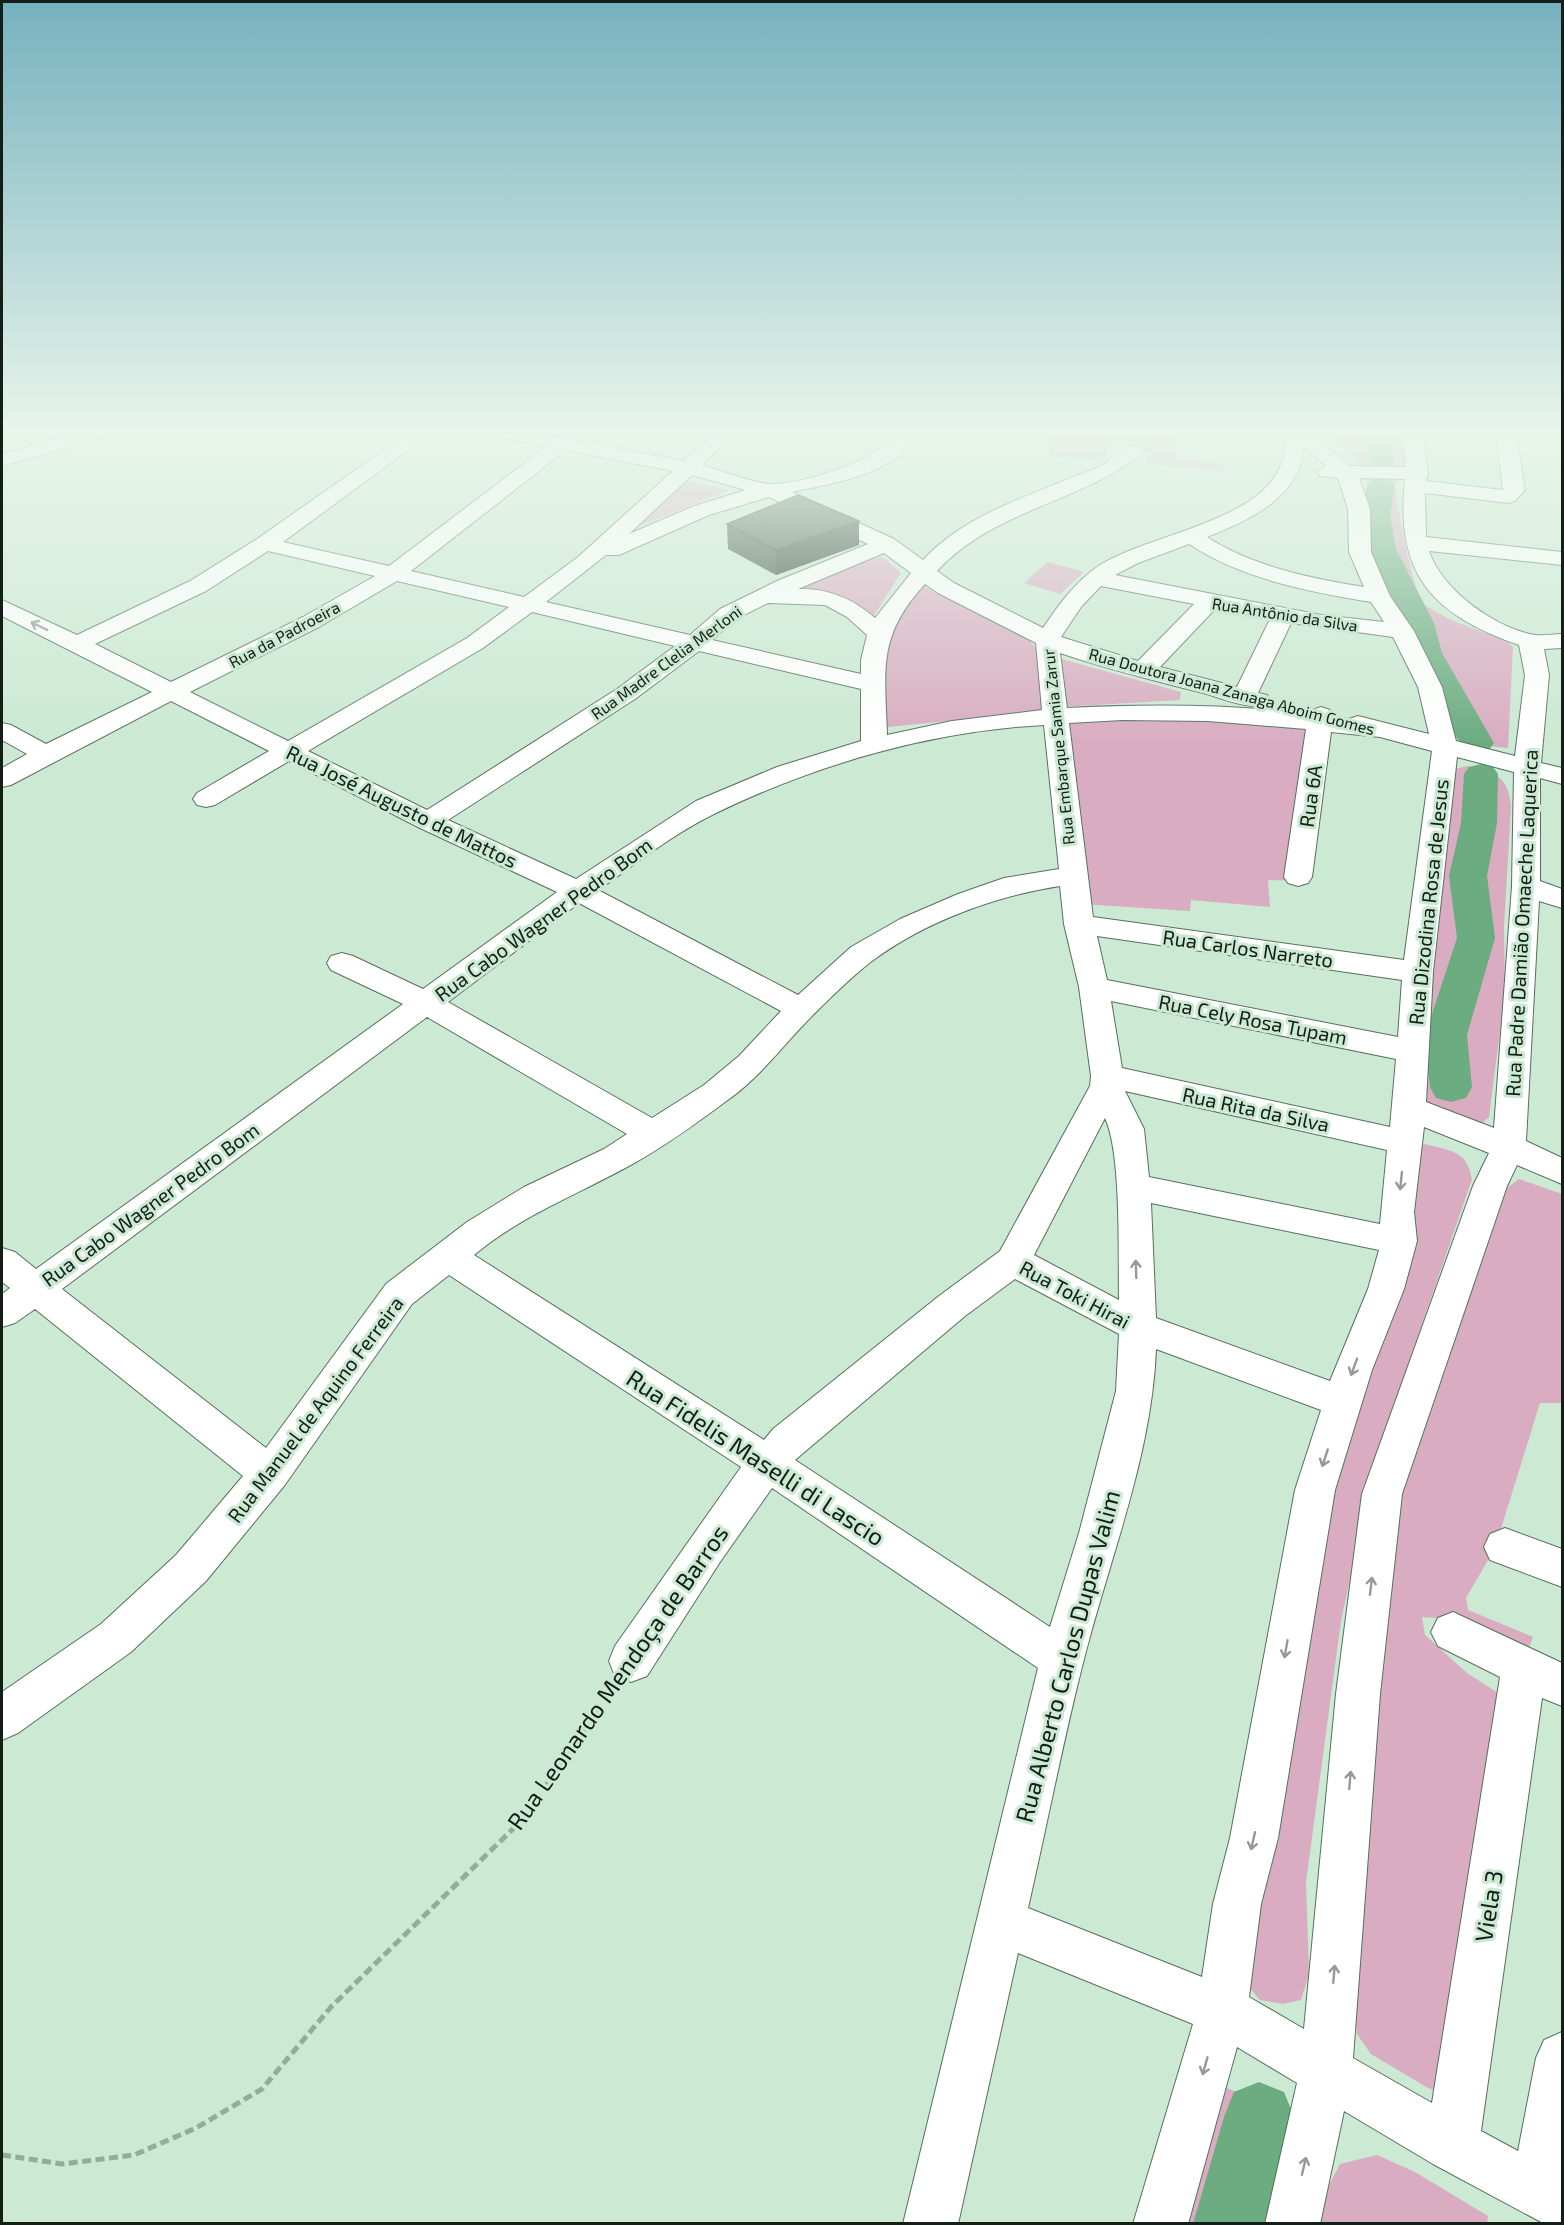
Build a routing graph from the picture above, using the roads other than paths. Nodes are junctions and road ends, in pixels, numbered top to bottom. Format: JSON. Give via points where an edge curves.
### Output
{"nodes":[{"id":1,"x":274,"y":538,"type":"edge"},
{"id":2,"x":441,"y":538,"type":"edge"},
{"id":3,"x":611,"y":538,"type":"edge"},
{"id":4,"x":639,"y":538,"type":"edge"},
{"id":5,"x":873,"y":538,"type":"edge"},
{"id":6,"x":960,"y":538,"type":"edge"},
{"id":7,"x":1183,"y":538,"type":"edge"},
{"id":8,"x":1194,"y":538,"type":"edge"},
{"id":9,"x":1360,"y":538,"type":"edge"},
{"id":10,"x":1415,"y":538,"type":"edge"},
{"id":11,"x":1416,"y":543,"type":"junction"},
{"id":12,"x":265,"y":544,"type":"junction"},
{"id":13,"x":886,"y":544,"type":"junction"},
{"id":14,"x":1563,"y":558,"type":"edge"},
{"id":15,"x":586,"y":561,"type":"junction"},
{"id":16,"x":395,"y":573,"type":"junction"},
{"id":17,"x":924,"y":573,"type":"junction"},
{"id":18,"x":1097,"y":578,"type":"junction"},
{"id":19,"x":1378,"y":596,"type":"junction"},
{"id":20,"x":753,"y":601,"type":"junction"},
{"id":21,"x":1209,"y":602,"type":"junction"},
{"id":22,"x":530,"y":604,"type":"junction"},
{"id":23,"x":2,"y":607,"type":"edge"},
{"id":24,"x":1283,"y":615,"type":"junction"},
{"id":25,"x":1402,"y":631,"type":"junction"},
{"id":26,"x":879,"y":634,"type":"junction"},
{"id":27,"x":1047,"y":640,"type":"junction"},
{"id":28,"x":1530,"y":641,"type":"junction"},
{"id":29,"x":1563,"y":641,"type":"edge"},
{"id":30,"x":77,"y":644,"type":"junction"},
{"id":31,"x":693,"y":644,"type":"junction"},
{"id":32,"x":1142,"y":671,"type":"junction"},
{"id":33,"x":1537,"y":675,"type":"junction"},
{"id":34,"x":1563,"y":681,"type":"edge"},
{"id":35,"x":872,"y":684,"type":"junction"},
{"id":36,"x":171,"y":693,"type":"junction"},
{"id":37,"x":1244,"y":697,"type":"junction"},
{"id":38,"x":1054,"y":715,"type":"junction"},
{"id":39,"x":1320,"y":718,"type":"junction"},
{"id":40,"x":2,"y":730,"type":"edge"},
{"id":41,"x":1379,"y":730,"type":"joint"},
{"id":42,"x":874,"y":746,"type":"junction"},
{"id":43,"x":1445,"y":747,"type":"junction"},
{"id":44,"x":289,"y":752,"type":"junction"},
{"id":45,"x":46,"y":754,"type":"junction"},
{"id":46,"x":1527,"y":767,"type":"junction"},
{"id":47,"x":1563,"y":776,"type":"edge"},
{"id":48,"x":2,"y":779,"type":"edge"},
{"id":49,"x":206,"y":799,"type":"dead end"},
{"id":50,"x":428,"y":820,"type":"junction"},
{"id":51,"x":1073,"y":875,"type":"junction"},
{"id":52,"x":1298,"y":878,"type":"dead end"},
{"id":53,"x":1527,"y":886,"type":"junction"},
{"id":54,"x":576,"y":891,"type":"junction"},
{"id":55,"x":1563,"y":899,"type":"edge"},
{"id":56,"x":1079,"y":924,"type":"junction"},
{"id":57,"x":342,"y":963,"type":"dead end"},
{"id":58,"x":1418,"y":972,"type":"junction"},
{"id":59,"x":1094,"y":987,"type":"junction"},
{"id":60,"x":426,"y":1003,"type":"junction"},
{"id":61,"x":801,"y":1009,"type":"junction"},
{"id":62,"x":1412,"y":1051,"type":"junction"},
{"id":63,"x":1106,"y":1081,"type":"junction"},
{"id":64,"x":1409,"y":1108,"type":"junction"},
{"id":65,"x":653,"y":1134,"type":"junction"},
{"id":66,"x":1405,"y":1142,"type":"junction"},
{"id":67,"x":1509,"y":1147,"type":"junction"},
{"id":68,"x":1563,"y":1172,"type":"edge"},
{"id":69,"x":1133,"y":1187,"type":"junction"},
{"id":70,"x":1399,"y":1241,"type":"junction"},
{"id":71,"x":449,"y":1257,"type":"junction"},
{"id":72,"x":1013,"y":1261,"type":"junction"},
{"id":73,"x":2,"y":1262,"type":"edge"},
{"id":74,"x":36,"y":1288,"type":"junction"},
{"id":75,"x":2,"y":1312,"type":"edge"},
{"id":76,"x":1138,"y":1327,"type":"junction"},
{"id":77,"x":1343,"y":1402,"type":"junction"},
{"id":78,"x":767,"y":1463,"type":"junction"},
{"id":79,"x":270,"y":1474,"type":"junction"},
{"id":80,"x":1505,"y":1546,"type":"dead end"},
{"id":81,"x":1563,"y":1568,"type":"edge"},
{"id":82,"x":1453,"y":1632,"type":"dead end"},
{"id":83,"x":1062,"y":1659,"type":"junction"},
{"id":84,"x":631,"y":1661,"type":"road end"},
{"id":85,"x":1543,"y":1676,"type":"edge"},
{"id":86,"x":2,"y":1718,"type":"edge"},
{"id":87,"x":999,"y":1921,"type":"junction"},
{"id":88,"x":1222,"y":2010,"type":"junction"},
{"id":89,"x":1563,"y":2058,"type":"edge"},
{"id":90,"x":1326,"y":2071,"type":"junction"},
{"id":91,"x":1452,"y":2145,"type":"junction"},
{"id":92,"x":1550,"y":2197,"type":"edge"},
{"id":93,"x":930,"y":2223,"type":"edge"},
{"id":94,"x":1160,"y":2223,"type":"edge"},
{"id":95,"x":1292,"y":2223,"type":"edge"}],
"edges":[{"from":1,"to":12,"type":"street"},
{"from":2,"to":16,"type":"street","name":"Rua da Padroeira"},
{"from":3,"to":15,"type":"street"},
{"from":4,"to":15,"type":"street"},
{"from":5,"to":13,"type":"street","name":"Rua Doutora Joana Zanaga Aboim Gomes"},
{"from":6,"to":17,"type":"street"},
{"from":7,"to":18,"type":"street","name":"Rua Embarque Samia Zarur","via":[[1126,560]]},
{"from":8,"to":19,"type":"street","via":[[1254,567]]},
{"from":9,"to":19,"type":"street","name":"Rua Dizodina Rosa de Jesus","via":[[1360,552]]},
{"from":10,"to":11,"type":"street"},
{"from":11,"to":14,"type":"street"},
{"from":11,"to":28,"type":"street","via":[[1426,569],[1456,607]]},
{"from":12,"to":16,"type":"street"},
{"from":12,"to":30,"type":"street","via":[[198,586]]},
{"from":13,"to":17,"type":"street","name":"Rua Doutora Joana Zanaga Aboim Gomes"},
{"from":13,"to":20,"type":"street","name":"Rua Madre Clelia Merloni"},
{"from":15,"to":22,"type":"street"},
{"from":16,"to":22,"type":"street"},
{"from":16,"to":36,"type":"street","name":"Rua da Padroeira","via":[[311,622]]},
{"from":17,"to":26,"type":"street","via":[[891,610]]},
{"from":17,"to":27,"type":"street","name":"Rua Doutora Joana Zanaga Aboim Gomes"},
{"from":18,"to":21,"type":"street","name":"Rua Antônio da Silva"},
{"from":18,"to":27,"type":"street","name":"Rua Embarque Samia Zarur","via":[[1063,613]]},
{"from":19,"to":25,"type":"street","name":"Rua Dizodina Rosa de Jesus"},
{"from":20,"to":26,"type":"street","via":[[813,595],[837,600],[855,609]]},
{"from":20,"to":31,"type":"street","name":"Rua Madre Clelia Merloni","via":[[728,615]]},
{"from":21,"to":24,"type":"street","name":"Rua Antônio da Silva"},
{"from":21,"to":32,"type":"street"},
{"from":22,"to":31,"type":"street"},
{"from":22,"to":44,"type":"street","via":[[476,643]]},
{"from":30,"to":23,"type":"street","name":"Rua José Augusto de Mattos","one_way":true},
{"from":24,"to":25,"type":"street","name":"Rua Antônio da Silva"},
{"from":24,"to":37,"type":"street"},
{"from":25,"to":43,"type":"street","name":"Rua Dizodina Rosa de Jesus","via":[[1430,687]]},
{"from":26,"to":35,"type":"street"},
{"from":27,"to":32,"type":"street","name":"Rua Doutora Joana Zanaga Aboim Gomes"},
{"from":27,"to":38,"type":"street","name":"Rua Embarque Samia Zarur"},
{"from":28,"to":29,"type":"street"},
{"from":28,"to":33,"type":"street","name":"Rua Padre Damião Omaeche Laquerica"},
{"from":30,"to":36,"type":"street","name":"Rua José Augusto de Mattos"},
{"from":31,"to":35,"type":"street"},
{"from":31,"to":50,"type":"street","name":"Rua Madre Clelia Merloni","via":[[626,694]]},
{"from":32,"to":37,"type":"street","name":"Rua Doutora Joana Zanaga Aboim Gomes"},
{"from":33,"to":34,"type":"street"},
{"from":33,"to":46,"type":"street","name":"Rua Padre Damião Omaeche Laquerica"},
{"from":35,"to":42,"type":"street"},
{"from":36,"to":44,"type":"street","name":"Rua José Augusto de Mattos"},
{"from":36,"to":45,"type":"street","name":"Rua da Padroeira"},
{"from":37,"to":39,"type":"street","name":"Rua Doutora Joana Zanaga Aboim Gomes"},
{"from":38,"to":39,"type":"street","name":"Rua Cabo Wagner Pedro Bom","via":[[1143,710]]},
{"from":38,"to":42,"type":"street","name":"Rua Cabo Wagner Pedro Bom","via":[[929,733]]},
{"from":38,"to":51,"type":"street","name":"Rua Embarque Samia Zarur"},
{"from":39,"to":41,"type":"street","name":"Rua Cabo Wagner Pedro Bom"},
{"from":39,"to":52,"type":"street","name":"Rua 6A"},
{"from":40,"to":45,"type":"street"},
{"from":41,"to":43,"type":"street","name":"Rua Doutora Joana Zanaga Aboim Gomes"},
{"from":42,"to":54,"type":"street","name":"Rua Cabo Wagner Pedro Bom","via":[[828,759],[705,808]]},
{"from":43,"to":46,"type":"street","name":"Rua Doutora Joana Zanaga Aboim Gomes"},
{"from":43,"to":58,"type":"street","name":"Rua Dizodina Rosa de Jesus"},
{"from":44,"to":49,"type":"street"},
{"from":44,"to":50,"type":"street","name":"Rua José Augusto de Mattos"},
{"from":45,"to":48,"type":"street","name":"Rua da Padroeira"},
{"from":46,"to":47,"type":"street","name":"Rua Doutora Joana Zanaga Aboim Gomes"},
{"from":46,"to":53,"type":"street","name":"Rua Padre Damião Omaeche Laquerica"},
{"from":50,"to":54,"type":"street","name":"Rua José Augusto de Mattos"},
{"from":51,"to":56,"type":"street","name":"Rua Embarque Samia Zarur"},
{"from":51,"to":61,"type":"street","name":"Rua Manuel de Aquino Ferreira","via":[[1014,884],[910,926],[862,954]]},
{"from":53,"to":55,"type":"street"},
{"from":53,"to":67,"type":"street","name":"Rua Padre Damião Omaeche Laquerica"},
{"from":54,"to":60,"type":"street","name":"Rua Cabo Wagner Pedro Bom"},
{"from":54,"to":61,"type":"street","name":"Rua José Augusto de Mattos"},
{"from":56,"to":58,"type":"street","name":"Rua Carlos Narreto"},
{"from":56,"to":59,"type":"street","name":"Rua Embarque Samia Zarur"},
{"from":57,"to":60,"type":"street"},
{"from":58,"to":62,"type":"street","name":"Rua Dizodina Rosa de Jesus"},
{"from":59,"to":62,"type":"street","name":"Rua Cely Rosa Tupam"},
{"from":59,"to":63,"type":"street","name":"Rua Embarque Samia Zarur"},
{"from":60,"to":65,"type":"street"},
{"from":60,"to":74,"type":"street","name":"Rua Cabo Wagner Pedro Bom"},
{"from":61,"to":65,"type":"street","name":"Rua Manuel de Aquino Ferreira","via":[[750,1064],[716,1093]]},
{"from":62,"to":64,"type":"street","name":"Rua Dizodina Rosa de Jesus"},
{"from":63,"to":66,"type":"street","name":"Rua Rita da Silva"},
{"from":63,"to":69,"type":"street","name":"Rua Alberto Carlos Dupas Valim","via":[[1127,1129]]},
{"from":63,"to":72,"type":"street","name":"Rua Leonardo Mendoça de Barros"},
{"from":64,"to":66,"type":"street","name":"Rua Dizodina Rosa de Jesus"},
{"from":64,"to":67,"type":"street"},
{"from":65,"to":71,"type":"street","name":"Rua Manuel de Aquino Ferreira","via":[[616,1158],[504,1214]]},
{"from":66,"to":70,"type":"street","name":"Rua Dizodina Rosa de Jesus","one_way":true,"via":[[1397,1212]]},
{"from":67,"to":68,"type":"street"},
{"from":90,"to":67,"type":"street","one_way":true,"via":[[1358,1694],[1382,1494],[1490,1186]]},
{"from":69,"to":70,"type":"street"},
{"from":76,"to":69,"type":"street","name":"Rua Alberto Carlos Dupas Valim","one_way":true},
{"from":70,"to":77,"type":"street","name":"Rua Dizodina Rosa de Jesus","one_way":true,"via":[[1386,1289]]},
{"from":71,"to":78,"type":"street","name":"Rua Fidelis Maselli di Lascio"},
{"from":71,"to":79,"type":"street","name":"Rua Manuel de Aquino Ferreira","via":[[399,1294]]},
{"from":72,"to":76,"type":"street","name":"Rua Toki Hirai"},
{"from":72,"to":78,"type":"street","name":"Rua Leonardo Mendoça de Barros","via":[[825,1407]]},
{"from":73,"to":74,"type":"street"},
{"from":74,"to":75,"type":"street","name":"Rua Cabo Wagner Pedro Bom"},
{"from":74,"to":79,"type":"street"},
{"from":76,"to":77,"type":"street","name":"Rua Toki Hirai"},
{"from":76,"to":83,"type":"street","name":"Rua Alberto Carlos Dupas Valim","via":[[1135,1391],[1100,1533]]},
{"from":77,"to":88,"type":"street","name":"Rua Dizodina Rosa de Jesus","one_way":true,"via":[[1315,1490],[1254,1838],[1237,1904]]},
{"from":78,"to":83,"type":"street","name":"Rua Fidelis Maselli di Lascio"},
{"from":78,"to":84,"type":"street","name":"Rua Leonardo Mendoça de Barros"},
{"from":79,"to":86,"type":"street","name":"Rua Manuel de Aquino Ferreira","via":[[191,1568],[116,1638]]},
{"from":80,"to":81,"type":"street"},
{"from":82,"to":85,"type":"street"},
{"from":83,"to":87,"type":"street","name":"Rua Alberto Carlos Dupas Valim"},
{"from":85,"to":91,"type":"street","name":"Viela 3"},
{"from":87,"to":88,"type":"street"},
{"from":87,"to":93,"type":"street","name":"Rua Alberto Carlos Dupas Valim"},
{"from":88,"to":90,"type":"street"},
{"from":88,"to":94,"type":"street","name":"Rua Dizodina Rosa de Jesus","one_way":true},
{"from":89,"to":92,"type":"street"},
{"from":90,"to":91,"type":"street"},
{"from":95,"to":90,"type":"street","one_way":true},
{"from":91,"to":92,"type":"street"}]}
